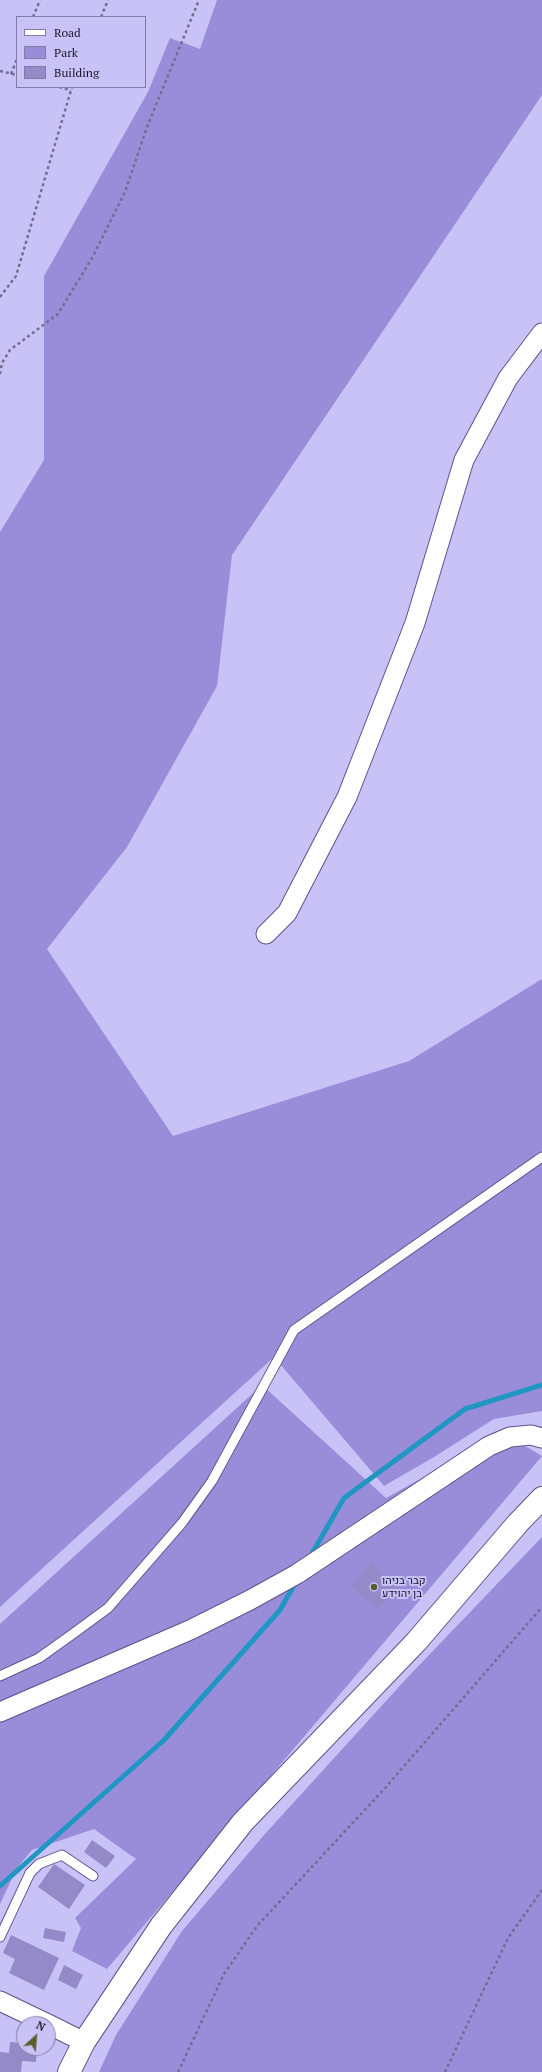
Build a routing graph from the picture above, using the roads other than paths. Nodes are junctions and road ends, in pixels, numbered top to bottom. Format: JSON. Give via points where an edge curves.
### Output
{"nodes":[{"id":1,"x":542,"y":333,"type":"edge"},
{"id":2,"x":266,"y":934,"type":"dead end"},
{"id":3,"x":542,"y":1157,"type":"edge"},
{"id":4,"x":542,"y":1438,"type":"edge"},
{"id":5,"x":542,"y":1498,"type":"edge"},
{"id":6,"x":0,"y":1676,"type":"edge"},
{"id":7,"x":0,"y":1712,"type":"edge"},
{"id":8,"x":93,"y":1876,"type":"dead end"},
{"id":9,"x":0,"y":1937,"type":"edge"},
{"id":10,"x":0,"y":2001,"type":"edge"},
{"id":11,"x":31,"y":2016,"type":"edge"},
{"id":12,"x":56,"y":2028,"type":"edge"},
{"id":13,"x":84,"y":2042,"type":"junction"},
{"id":14,"x":69,"y":2072,"type":"edge"}],
"edges":[{"from":1,"to":2,"type":"street","via":[[508,378],[464,460],[415,623],[347,797],[287,913]]},
{"from":3,"to":6,"type":"lane","via":[[294,1330],[212,1480],[182,1522],[108,1608],[39,1658]]},
{"from":4,"to":7,"type":"street","via":[[510,1437],[489,1446],[297,1574],[250,1600],[190,1630]]},
{"from":5,"to":13,"type":"main road","via":[[416,1642],[243,1822],[161,1926]]},
{"from":8,"to":9,"type":"lane","via":[[62,1855],[39,1864],[30,1873]]},
{"from":10,"to":11,"type":"street"},
{"from":12,"to":13,"type":"street"},
{"from":13,"to":14,"type":"main road"}]}
